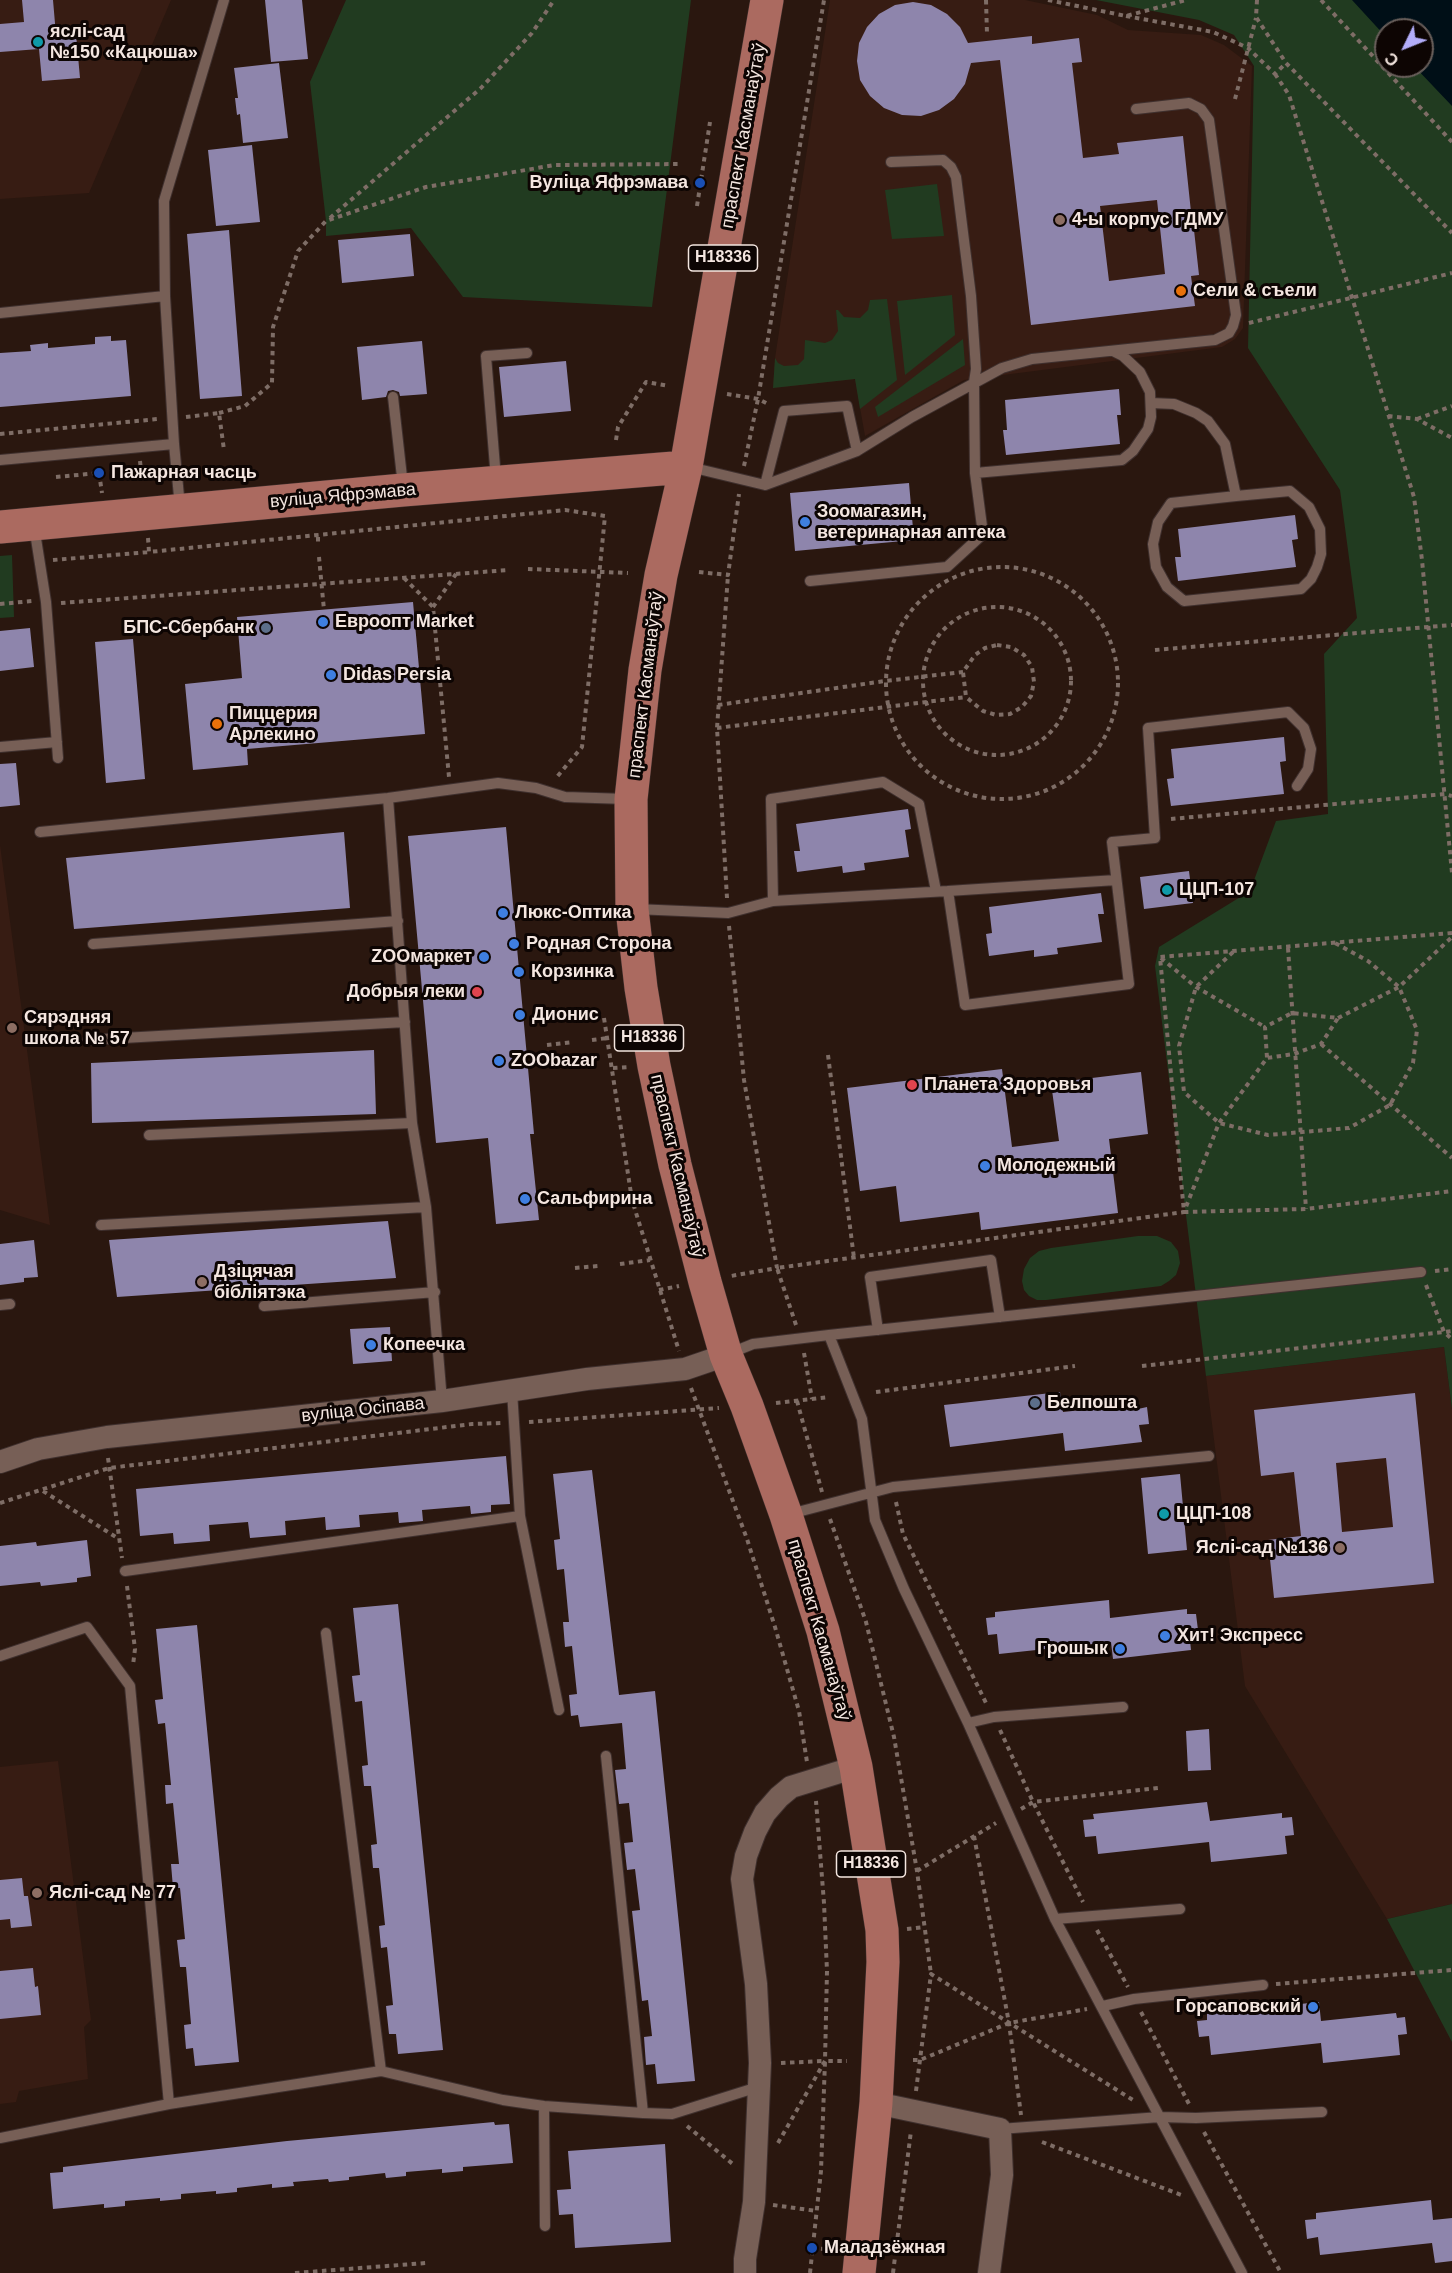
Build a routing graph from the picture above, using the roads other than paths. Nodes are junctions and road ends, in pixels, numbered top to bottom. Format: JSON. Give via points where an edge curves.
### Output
{"nodes":[{"id":1,"x":224,"y":0,"type":"edge"},
{"id":2,"x":767,"y":0,"type":"edge"},
{"id":3,"x":1136,"y":109,"type":"dead end"},
{"id":4,"x":891,"y":162,"type":"dead end"},
{"id":5,"x":165,"y":296,"type":"junction"},
{"id":6,"x":0,"y":313,"type":"edge"},
{"id":7,"x":1113,"y":351,"type":"junction"},
{"id":8,"x":527,"y":352,"type":"dead end"},
{"id":9,"x":974,"y":382,"type":"junction"},
{"id":10,"x":393,"y":397,"type":"dead end"},
{"id":11,"x":1152,"y":403,"type":"junction"},
{"id":12,"x":174,"y":444,"type":"junction"},
{"id":13,"x":857,"y":451,"type":"junction"},
{"id":14,"x":0,"y":460,"type":"edge"},
{"id":15,"x":686,"y":467,"type":"junction"},
{"id":16,"x":975,"y":473,"type":"junction"},
{"id":17,"x":496,"y":483,"type":"junction"},
{"id":18,"x":765,"y":485,"type":"junction"},
{"id":19,"x":403,"y":490,"type":"junction"},
{"id":20,"x":1236,"y":496,"type":"junction"},
{"id":21,"x":180,"y":510,"type":"junction"},
{"id":22,"x":34,"y":524,"type":"junction"},
{"id":23,"x":0,"y":527,"type":"edge"},
{"id":24,"x":810,"y":581,"type":"dead end"},
{"id":25,"x":57,"y":742,"type":"junction"},
{"id":26,"x":0,"y":747,"type":"edge"},
{"id":27,"x":58,"y":758,"type":"dead end"},
{"id":28,"x":1297,"y":786,"type":"dead end"},
{"id":29,"x":388,"y":798,"type":"junction"},
{"id":30,"x":631,"y":799,"type":"junction"},
{"id":31,"x":40,"y":832,"type":"dead end"},
{"id":32,"x":1116,"y":880,"type":"junction"},
{"id":33,"x":936,"y":891,"type":"junction"},
{"id":34,"x":948,"y":891,"type":"junction"},
{"id":35,"x":773,"y":902,"type":"junction"},
{"id":36,"x":632,"y":909,"type":"junction"},
{"id":37,"x":398,"y":921,"type":"junction"},
{"id":38,"x":93,"y":944,"type":"dead end"},
{"id":39,"x":405,"y":1022,"type":"junction"},
{"id":40,"x":88,"y":1040,"type":"dead end"},
{"id":41,"x":412,"y":1123,"type":"junction"},
{"id":42,"x":149,"y":1135,"type":"dead end"},
{"id":43,"x":426,"y":1207,"type":"junction"},
{"id":44,"x":101,"y":1225,"type":"dead end"},
{"id":45,"x":1421,"y":1272,"type":"road end"},
{"id":46,"x":435,"y":1292,"type":"junction"},
{"id":47,"x":264,"y":1305,"type":"dead end"},
{"id":48,"x":1000,"y":1317,"type":"junction"},
{"id":49,"x":878,"y":1330,"type":"junction"},
{"id":50,"x":829,"y":1335,"type":"junction"},
{"id":51,"x":726,"y":1355,"type":"junction"},
{"id":52,"x":512,"y":1390,"type":"junction"},
{"id":53,"x":442,"y":1401,"type":"junction"},
{"id":54,"x":1209,"y":1456,"type":"dead end"},
{"id":55,"x":0,"y":1462,"type":"edge"},
{"id":56,"x":872,"y":1494,"type":"junction"},
{"id":57,"x":786,"y":1515,"type":"junction"},
{"id":58,"x":520,"y":1516,"type":"junction"},
{"id":59,"x":124,"y":1571,"type":"dead end"},
{"id":60,"x":326,"y":1633,"type":"dead end"},
{"id":61,"x":0,"y":1656,"type":"edge"},
{"id":62,"x":1123,"y":1707,"type":"dead end"},
{"id":63,"x":559,"y":1710,"type":"dead end"},
{"id":64,"x":968,"y":1723,"type":"junction"},
{"id":65,"x":606,"y":1756,"type":"dead end"},
{"id":66,"x":856,"y":1767,"type":"junction"},
{"id":67,"x":1180,"y":1909,"type":"dead end"},
{"id":68,"x":1055,"y":1919,"type":"junction"},
{"id":69,"x":1263,"y":1985,"type":"road end"},
{"id":70,"x":1103,"y":2006,"type":"junction"},
{"id":71,"x":381,"y":2071,"type":"junction"},
{"id":72,"x":758,"y":2087,"type":"junction"},
{"id":73,"x":876,"y":2103,"type":"junction"},
{"id":74,"x":169,"y":2104,"type":"junction"},
{"id":75,"x":544,"y":2106,"type":"junction"},
{"id":76,"x":1322,"y":2112,"type":"dead end"},
{"id":77,"x":643,"y":2113,"type":"junction"},
{"id":78,"x":1160,"y":2117,"type":"junction"},
{"id":79,"x":1000,"y":2129,"type":"junction"},
{"id":80,"x":0,"y":2138,"type":"edge"},
{"id":81,"x":545,"y":2226,"type":"dead end"},
{"id":82,"x":745,"y":2273,"type":"edge"},
{"id":83,"x":859,"y":2273,"type":"edge"},
{"id":84,"x":988,"y":2273,"type":"edge"},
{"id":85,"x":1242,"y":2273,"type":"edge"}],
"edges":[{"from":1,"to":5,"type":"lane","via":[[164,201]]},
{"from":2,"to":15,"type":"main road","name":"праспект Касманаўтаў","number":"Н18336"},
{"from":3,"to":7,"type":"lane","via":[[1189,103],[1201,109],[1209,120],[1236,315],[1229,333],[1215,339]]},
{"from":4,"to":9,"type":"lane","via":[[944,160],[956,177],[971,296]]},
{"from":5,"to":6,"type":"lane"},
{"from":5,"to":12,"type":"lane"},
{"from":7,"to":9,"type":"lane","via":[[1032,359]]},
{"from":7,"to":11,"type":"lane","via":[[1140,372]]},
{"from":8,"to":17,"type":"lane","via":[[486,356]]},
{"from":9,"to":13,"type":"lane"},
{"from":9,"to":16,"type":"lane"},
{"from":10,"to":19,"type":"lane"},
{"from":11,"to":16,"type":"lane","via":[[1142,441],[1122,460]]},
{"from":11,"to":20,"type":"lane","via":[[1174,404],[1208,421],[1225,444]]},
{"from":12,"to":14,"type":"lane"},
{"from":12,"to":21,"type":"lane"},
{"from":13,"to":18,"type":"lane"},
{"from":13,"to":18,"type":"lane","via":[[847,406],[784,411]]},
{"from":15,"to":17,"type":"main road","name":"вуліца Яфрэмава"},
{"from":15,"to":18,"type":"lane"},
{"from":15,"to":30,"type":"main road","name":"праспект Касманаўтаў","number":"Н18336","via":[[659,585]]},
{"from":16,"to":24,"type":"lane","via":[[983,534],[947,567]]},
{"from":17,"to":19,"type":"main road","name":"вуліца Яфрэмава"},
{"from":19,"to":21,"type":"main road","name":"вуліца Яфрэмава"},
{"from":20,"to":20,"type":"lane","via":[[1290,491],[1300,498],[1316,517],[1320,529],[1317,567],[1301,589],[1184,601],[1167,586],[1156,567],[1153,544],[1158,522],[1171,503]]},
{"from":21,"to":22,"type":"main road","name":"вуліца Яфрэмава"},
{"from":22,"to":23,"type":"main road","name":"вуліца Яфрэмава"},
{"from":22,"to":25,"type":"lane","via":[[46,602]]},
{"from":25,"to":26,"type":"lane"},
{"from":25,"to":27,"type":"lane"},
{"from":28,"to":32,"type":"lane","via":[[1308,769],[1311,750],[1304,728],[1288,712],[1148,728],[1155,838],[1112,842]]},
{"from":29,"to":30,"type":"lane","via":[[498,783],[565,797]]},
{"from":29,"to":31,"type":"lane"},
{"from":29,"to":37,"type":"lane"},
{"from":30,"to":36,"type":"main road","name":"праспект Касманаўтаў","number":"Н18336"},
{"from":32,"to":34,"type":"lane"},
{"from":32,"to":34,"type":"lane","via":[[1129,984],[965,1005]]},
{"from":33,"to":34,"type":"lane"},
{"from":33,"to":35,"type":"lane"},
{"from":33,"to":35,"type":"lane","via":[[919,804],[883,782],[771,799]]},
{"from":35,"to":36,"type":"lane","via":[[728,913]]},
{"from":36,"to":51,"type":"main road","name":"праспект Касманаўтаў","number":"Н18336","via":[[642,999],[675,1165]]},
{"from":37,"to":38,"type":"lane"},
{"from":37,"to":39,"type":"lane"},
{"from":39,"to":40,"type":"lane"},
{"from":39,"to":41,"type":"lane"},
{"from":41,"to":42,"type":"lane"},
{"from":41,"to":43,"type":"lane"},
{"from":43,"to":44,"type":"lane"},
{"from":43,"to":46,"type":"lane"},
{"from":45,"to":48,"type":"lane"},
{"from":46,"to":47,"type":"lane"},
{"from":46,"to":53,"type":"lane"},
{"from":48,"to":49,"type":"lane"},
{"from":48,"to":49,"type":"lane","via":[[991,1260],[870,1277]]},
{"from":49,"to":50,"type":"lane"},
{"from":50,"to":51,"type":"lane","via":[[753,1344]]},
{"from":50,"to":56,"type":"lane","via":[[862,1419]]},
{"from":51,"to":52,"type":"street","name":"вуліца Осіпава","via":[[685,1369]]},
{"from":51,"to":57,"type":"main road","name":"праспект Касманаўтаў","number":"Н18336"},
{"from":52,"to":53,"type":"street","name":"вуліца Осіпава"},
{"from":52,"to":58,"type":"lane"},
{"from":53,"to":55,"type":"street","name":"вуліца Осіпава","via":[[107,1437],[38,1449]]},
{"from":54,"to":56,"type":"lane","via":[[893,1487]]},
{"from":56,"to":57,"type":"lane"},
{"from":56,"to":64,"type":"lane","via":[[875,1520],[887,1550]]},
{"from":57,"to":66,"type":"main road","name":"праспект Касманаўтаў","number":"Н18336","via":[[823,1631]]},
{"from":58,"to":59,"type":"lane"},
{"from":58,"to":63,"type":"lane"},
{"from":60,"to":71,"type":"lane"},
{"from":61,"to":74,"type":"lane","via":[[87,1627],[130,1686]]},
{"from":62,"to":64,"type":"lane","via":[[994,1717]]},
{"from":64,"to":68,"type":"lane"},
{"from":65,"to":77,"type":"lane"},
{"from":66,"to":72,"type":"street","via":[[791,1787],[765,1813],[746,1856],[742,1880],[756,1984]]},
{"from":66,"to":73,"type":"main road","name":"праспект Касманаўтаў","number":"Н18336","via":[[882,1930],[883,2002]]},
{"from":67,"to":68,"type":"lane"},
{"from":68,"to":70,"type":"lane"},
{"from":69,"to":70,"type":"lane"},
{"from":70,"to":78,"type":"lane"},
{"from":71,"to":74,"type":"lane"},
{"from":71,"to":75,"type":"lane"},
{"from":72,"to":77,"type":"lane","via":[[672,2114]]},
{"from":72,"to":82,"type":"street","via":[[754,2202]]},
{"from":73,"to":79,"type":"street"},
{"from":73,"to":83,"type":"main road","name":"праспект Касманаўтаў","number":"Н18336"},
{"from":74,"to":80,"type":"lane"},
{"from":75,"to":77,"type":"lane"},
{"from":75,"to":81,"type":"lane"},
{"from":76,"to":78,"type":"lane"},
{"from":78,"to":79,"type":"lane"},
{"from":78,"to":85,"type":"lane"},
{"from":79,"to":84,"type":"street","via":[[1002,2175]]}]}
